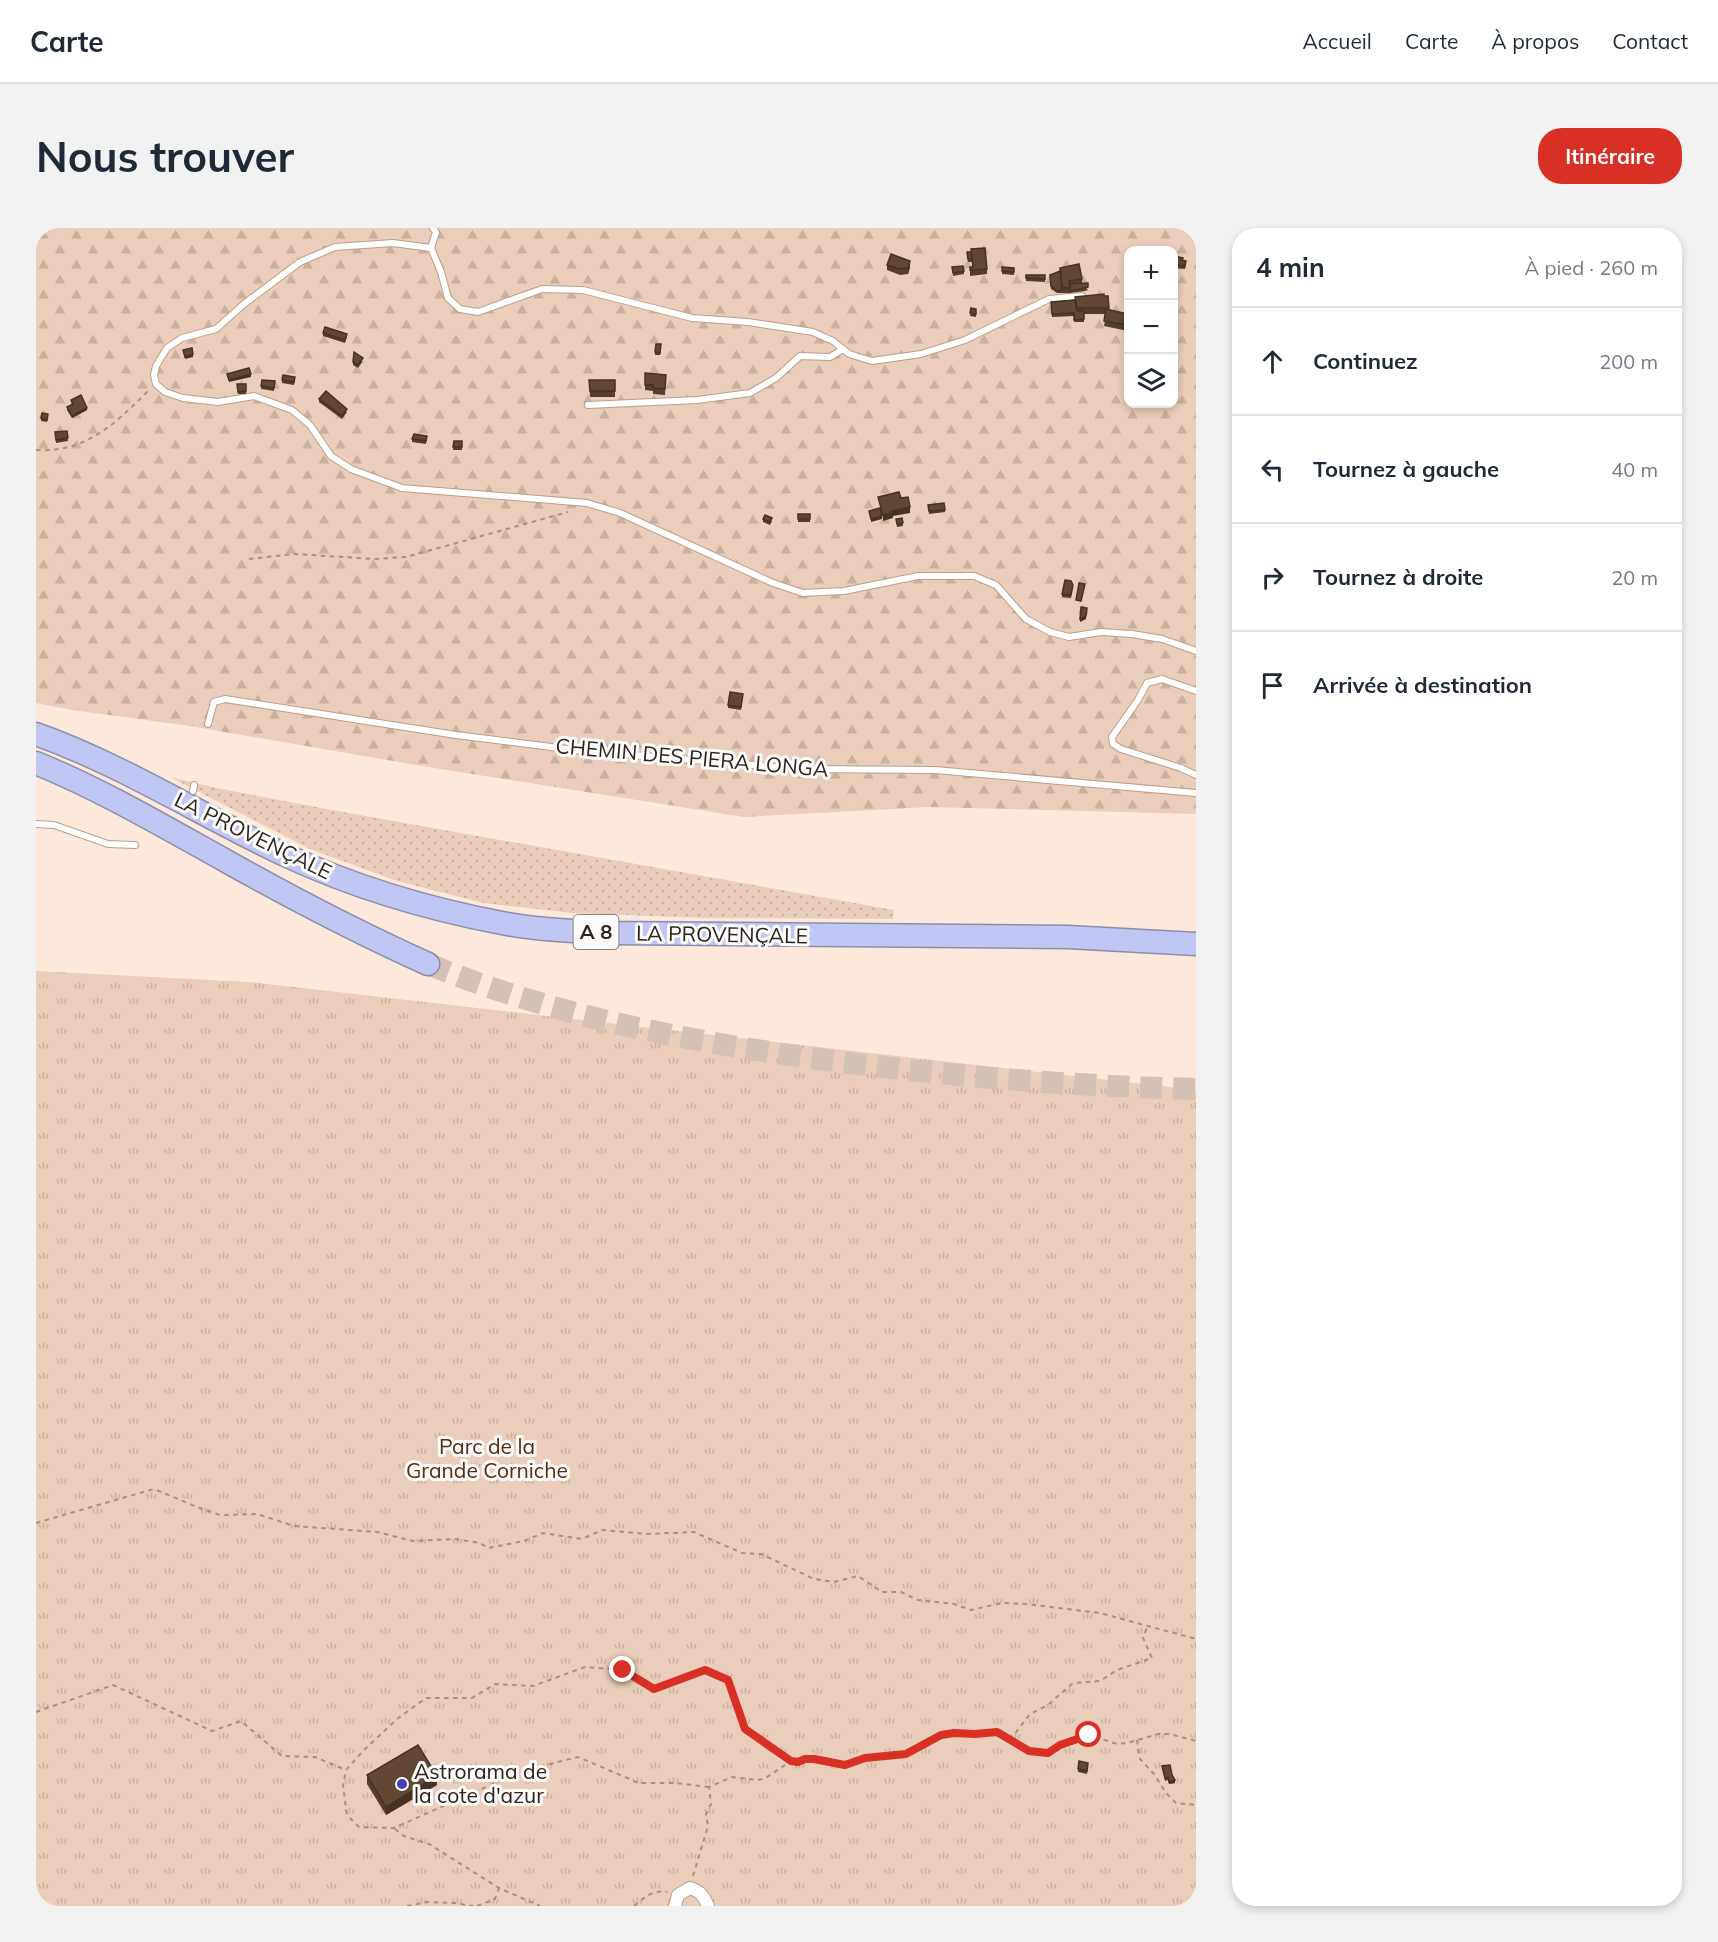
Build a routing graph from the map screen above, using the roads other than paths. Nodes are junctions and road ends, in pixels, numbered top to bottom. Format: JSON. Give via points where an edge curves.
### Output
{"nodes":[{"id":1,"x":433,"y":228,"type":"edge"},
{"id":2,"x":431,"y":248,"type":"junction"},
{"id":3,"x":1090,"y":296,"type":"edge"},
{"id":4,"x":843,"y":349,"type":"junction"},
{"id":5,"x":588,"y":405,"type":"dead end"},
{"id":6,"x":1196,"y":651,"type":"edge"},
{"id":7,"x":1196,"y":691,"type":"edge"},
{"id":8,"x":208,"y":724,"type":"dead end"},
{"id":9,"x":36,"y":734,"type":"edge"},
{"id":10,"x":36,"y":763,"type":"edge"},
{"id":11,"x":1196,"y":775,"type":"edge"},
{"id":12,"x":1196,"y":793,"type":"edge"},
{"id":13,"x":36,"y":824,"type":"edge"},
{"id":14,"x":135,"y":845,"type":"dead end"},
{"id":15,"x":1196,"y":944,"type":"edge"},
{"id":16,"x":429,"y":964,"type":"tunnel mouth"},
{"id":17,"x":676,"y":1900,"type":"edge"},
{"id":18,"x":708,"y":1906,"type":"edge"}],
"edges":[{"from":1,"to":2,"type":"lane","via":[[436,232]]},
{"from":2,"to":4,"type":"lane","via":[[448,298],[460,309],[478,312],[542,289],[583,290],[692,318],[813,332]]},
{"from":2,"to":6,"type":"lane","via":[[393,243],[335,246],[300,262],[216,328],[182,338],[167,348],[156,366],[156,384],[183,398],[218,402],[254,396],[292,411],[310,425],[331,456],[351,469],[402,488],[587,503],[620,513],[803,593],[844,591],[918,576],[974,576],[996,585],[1026,619],[1050,632],[1070,637],[1101,632],[1132,634]]},
{"from":3,"to":4,"type":"lane","via":[[1049,299],[965,340],[921,354],[872,361]]},
{"from":4,"to":5,"type":"lane","via":[[830,357],[800,356],[776,378],[750,393],[697,400]]},
{"from":7,"to":11,"type":"lane","via":[[1162,679],[1147,683],[1112,737],[1113,744],[1121,749]]},
{"from":8,"to":12,"type":"lane","name":"CHEMIN DES PIERA LONGA","via":[[214,702],[225,699],[583,751],[802,769],[935,770]]},
{"from":9,"to":15,"type":"highway","name":"LA PROVENÇALE","number":"A 8","via":[[121,771],[286,856],[330,874],[401,899],[503,923],[610,933],[1068,937]]},
{"from":10,"to":16,"type":"highway","name":"LA PROVENÇALE","via":[[134,808],[354,930]]},
{"from":13,"to":14,"type":"lane","via":[[54,825],[108,844]]},
{"from":17,"to":18,"type":"street","via":[[690,1888],[704,1896]]}]}
